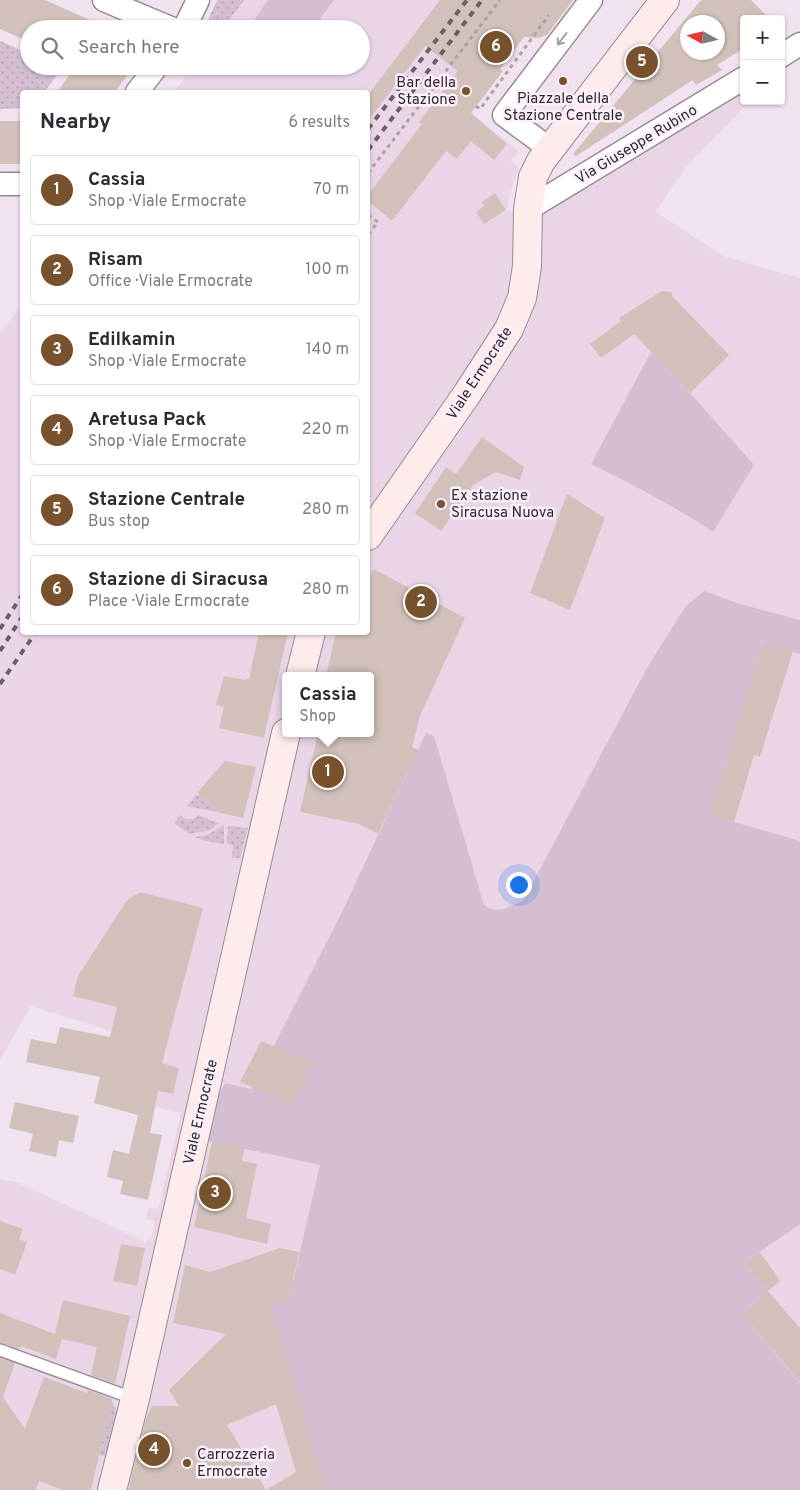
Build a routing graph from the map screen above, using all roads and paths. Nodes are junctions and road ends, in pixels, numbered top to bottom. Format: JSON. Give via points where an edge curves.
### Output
{"nodes":[{"id":1,"x":104,"y":0,"type":"edge"},
{"id":2,"x":198,"y":0,"type":"edge"},
{"id":3,"x":500,"y":0,"type":"edge"},
{"id":4,"x":591,"y":0,"type":"edge"},
{"id":5,"x":665,"y":0,"type":"edge"},
{"id":6,"x":549,"y":15,"type":"dead end"},
{"id":7,"x":152,"y":20,"type":"edge"},
{"id":8,"x":188,"y":20,"type":"edge"},
{"id":9,"x":800,"y":44,"type":"edge"},
{"id":10,"x":785,"y":53,"type":"edge"},
{"id":11,"x":150,"y":75,"type":"edge"},
{"id":12,"x":439,"y":79,"type":"junction"},
{"id":13,"x":740,"y":80,"type":"edge"},
{"id":14,"x":448,"y":85,"type":"dead end"},
{"id":15,"x":139,"y":90,"type":"edge"},
{"id":16,"x":476,"y":106,"type":"dead end"},
{"id":17,"x":546,"y":155,"type":"junction"},
{"id":18,"x":370,"y":171,"type":"edge"},
{"id":19,"x":0,"y":184,"type":"edge"},
{"id":20,"x":20,"y":184,"type":"edge"},
{"id":21,"x":567,"y":186,"type":"junction"},
{"id":22,"x":528,"y":209,"type":"junction"},
{"id":23,"x":370,"y":216,"type":"edge"},
{"id":24,"x":370,"y":232,"type":"edge"},
{"id":25,"x":370,"y":533,"type":"edge"},
{"id":26,"x":310,"y":635,"type":"edge"},
{"id":27,"x":301,"y":672,"type":"edge"},
{"id":28,"x":285,"y":737,"type":"edge"},
{"id":29,"x":0,"y":1350,"type":"edge"},
{"id":30,"x":135,"y":1399,"type":"junction"},
{"id":31,"x":112,"y":1490,"type":"edge"}],
"edges":[{"from":1,"to":7,"type":"street"},
{"from":2,"to":8,"type":"street"},
{"from":3,"to":12,"type":"path"},
{"from":4,"to":17,"type":"street","one_way":true,"via":[[504,114]]},
{"from":5,"to":17,"type":"main road","name":"Viale Ermocrate"},
{"from":6,"to":16,"type":"path","via":[[480,109]]},
{"from":9,"to":10,"type":"street"},
{"from":11,"to":15,"type":"street"},
{"from":12,"to":14,"type":"path"},
{"from":12,"to":18,"type":"path"},
{"from":13,"to":21,"type":"street","name":"Via Giuseppe Rubino"},
{"from":17,"to":21,"type":"street","via":[[545,176],[554,185]]},
{"from":17,"to":22,"type":"main road","name":"Viale Ermocrate","via":[[533,177]]},
{"from":19,"to":20,"type":"street"},
{"from":21,"to":22,"type":"street","name":"Via Giuseppe Rubino"},
{"from":22,"to":25,"type":"main road","name":"Viale Ermocrate","via":[[527,266],[522,298],[509,329]]},
{"from":23,"to":24,"type":"path","via":[[378,222]]},
{"from":26,"to":27,"type":"main road"},
{"from":28,"to":30,"type":"main road","name":"Viale Ermocrate"},
{"from":29,"to":30,"type":"lane"},
{"from":30,"to":31,"type":"main road","name":"Viale Ermocrate"}]}
